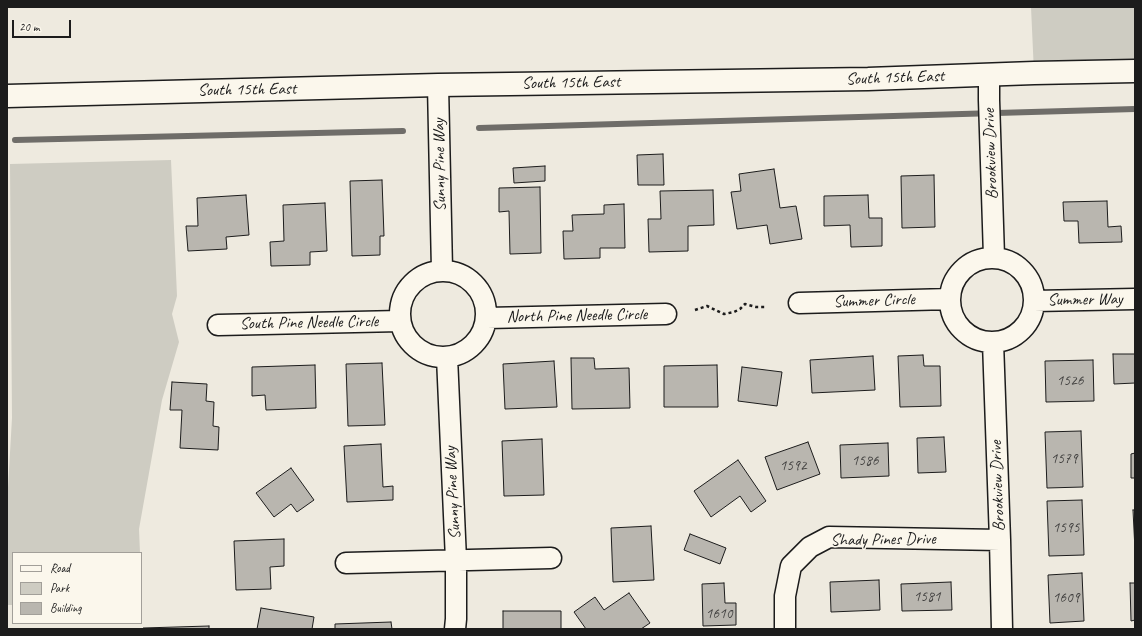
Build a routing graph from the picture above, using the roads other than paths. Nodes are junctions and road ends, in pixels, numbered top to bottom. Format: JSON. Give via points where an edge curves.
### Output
{"nodes":[{"id":1,"x":1135,"y":71,"type":"edge"},
{"id":2,"x":989,"y":75,"type":"junction"},
{"id":3,"x":438,"y":85,"type":"junction"},
{"id":4,"x":7,"y":96,"type":"edge"},
{"id":5,"x":994,"y":257,"type":"junction"},
{"id":6,"x":442,"y":270,"type":"junction"},
{"id":7,"x":950,"y":298,"type":"junction"},
{"id":8,"x":1135,"y":299,"type":"edge"},
{"id":9,"x":1034,"y":301,"type":"junction"},
{"id":10,"x":798,"y":303,"type":"dead end"},
{"id":11,"x":666,"y":314,"type":"dead end"},
{"id":12,"x":487,"y":318,"type":"junction"},
{"id":13,"x":400,"y":321,"type":"junction"},
{"id":14,"x":218,"y":325,"type":"dead end"},
{"id":15,"x":993,"y":342,"type":"junction"},
{"id":16,"x":447,"y":357,"type":"junction"},
{"id":17,"x":1000,"y":540,"type":"junction"},
{"id":18,"x":551,"y":558,"type":"dead end"},
{"id":19,"x":456,"y":560,"type":"junction"},
{"id":20,"x":346,"y":563,"type":"dead end"},
{"id":21,"x":455,"y":629,"type":"edge"},
{"id":22,"x":785,"y":629,"type":"edge"},
{"id":23,"x":1002,"y":629,"type":"edge"}],
"edges":[{"from":1,"to":2,"type":"main road","name":"South 15th East"},
{"from":2,"to":3,"type":"main road","name":"South 15th East"},
{"from":2,"to":5,"type":"street","name":"Brookview Drive"},
{"from":3,"to":4,"type":"main road","name":"South 15th East"},
{"from":3,"to":6,"type":"street","name":"Sunny Pine Way"},
{"from":5,"to":7,"type":"street","name":"Summer Way","via":[[969,264],[952,285]]},
{"from":5,"to":9,"type":"street","name":"Summer Way","via":[[1007,260],[1027,276],[1033,288]]},
{"from":6,"to":12,"type":"street","via":[[470,278],[480,289],[486,303]]},
{"from":6,"to":13,"type":"street","via":[[427,273],[415,280],[405,292],[400,306]]},
{"from":7,"to":10,"type":"street","name":"Summer Circle"},
{"from":7,"to":15,"type":"street","name":"Summer Way","via":[[952,312],[958,325],[967,334]]},
{"from":8,"to":9,"type":"street","name":"Summer Way"},
{"from":9,"to":15,"type":"street","name":"Summer Way","via":[[1026,325],[1017,334],[1006,340]]},
{"from":11,"to":12,"type":"street","name":"North Pine Needle Circle"},
{"from":12,"to":16,"type":"street","via":[[483,332],[474,345],[462,353]]},
{"from":13,"to":14,"type":"street","name":"South Pine Needle Circle"},
{"from":13,"to":16,"type":"street","via":[[412,344],[422,352]]},
{"from":15,"to":17,"type":"street","name":"Brookview Drive"},
{"from":16,"to":19,"type":"street","name":"Sunny Pine Way"},
{"from":17,"to":22,"type":"street","name":"Shady Pines Drive","via":[[829,537],[810,547],[791,566],[785,596]]},
{"from":17,"to":23,"type":"street","name":"Brookview Drive"},
{"from":18,"to":19,"type":"street"},
{"from":19,"to":20,"type":"street"},
{"from":19,"to":21,"type":"street","name":"Sunny Pine Way"}]}
